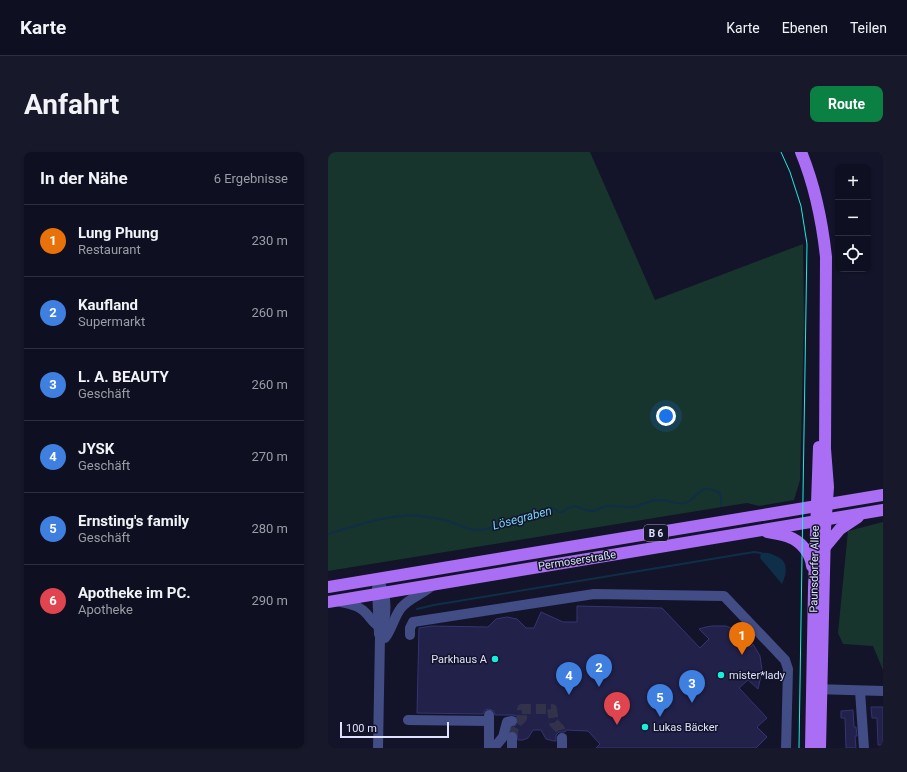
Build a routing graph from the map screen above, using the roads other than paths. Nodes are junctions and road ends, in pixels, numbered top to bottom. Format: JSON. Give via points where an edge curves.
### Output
{"nodes":[{"id":1,"x":801,"y":152,"type":"edge"},
{"id":2,"x":883,"y":495,"type":"edge"},
{"id":3,"x":822,"y":506,"type":"junction"},
{"id":4,"x":883,"y":510,"type":"edge"},
{"id":5,"x":862,"y":514,"type":"junction"},
{"id":6,"x":821,"y":521,"type":"junction"},
{"id":7,"x":760,"y":530,"type":"junction"},
{"id":8,"x":825,"y":547,"type":"junction"},
{"id":9,"x":378,"y":579,"type":"junction"},
{"id":10,"x":434,"y":584,"type":"junction"},
{"id":11,"x":328,"y":587,"type":"edge"},
{"id":12,"x":814,"y":588,"type":"junction"},
{"id":13,"x":380,"y":593,"type":"junction"},
{"id":14,"x":332,"y":601,"type":"edge"},
{"id":15,"x":377,"y":625,"type":"junction"},
{"id":16,"x":410,"y":635,"type":"dead end"},
{"id":17,"x":380,"y":641,"type":"junction"},
{"id":18,"x":817,"y":690,"type":"junction"},
{"id":19,"x":860,"y":691,"type":"junction"},
{"id":20,"x":883,"y":691,"type":"edge"},
{"id":21,"x":408,"y":720,"type":"dead end"},
{"id":22,"x":512,"y":720,"type":"dead end"},
{"id":23,"x":512,"y":737,"type":"tunnel mouth"},
{"id":24,"x":494,"y":747,"type":"edge"},
{"id":25,"x":378,"y":748,"type":"edge"},
{"id":26,"x":512,"y":748,"type":"edge"},
{"id":27,"x":786,"y":748,"type":"edge"},
{"id":28,"x":811,"y":748,"type":"edge"},
{"id":29,"x":820,"y":748,"type":"edge"},
{"id":30,"x":864,"y":748,"type":"edge"}],
"edges":[{"from":1,"to":3,"type":"main road","name":"Paunsdorfer Allee","via":[[819,209],[826,257],[824,390],[820,424]]},
{"from":2,"to":3,"type":"main road","number":"B 6"},
{"from":3,"to":6,"type":"main road","name":"Paunsdorfer Allee"},
{"from":3,"to":9,"type":"main road","name":"Permoserstraße","number":"B 6"},
{"from":4,"to":5,"type":"main road","number":"B 6"},
{"from":5,"to":6,"type":"main road","number":"B 6"},
{"from":5,"to":8,"type":"main road","via":[[840,528]]},
{"from":6,"to":7,"type":"main road","name":"Permoserstraße","number":"B 6"},
{"from":6,"to":8,"type":"main road","name":"Paunsdorfer Allee"},
{"from":6,"to":12,"type":"main road","name":"Paunsdorfer Allee"},
{"from":7,"to":10,"type":"main road","name":"Permoserstraße","number":"B 6"},
{"from":7,"to":12,"type":"main road","via":[[792,538],[806,550],[812,561]]},
{"from":8,"to":18,"type":"main road","name":"Paunsdorfer Allee","via":[[820,677]]},
{"from":9,"to":11,"type":"main road","name":"Permoserstraße","number":"B 6"},
{"from":9,"to":13,"type":"street"},
{"from":10,"to":13,"type":"main road","name":"Permoserstraße","number":"B 6"},
{"from":10,"to":17,"type":"street","via":[[428,591],[402,607],[389,632]]},
{"from":12,"to":18,"type":"main road","name":"Paunsdorfer Allee"},
{"from":13,"to":14,"type":"main road","name":"Permoserstraße","number":"B 6"},
{"from":13,"to":15,"type":"street"},
{"from":13,"to":17,"type":"street","via":[[385,601],[384,631]]},
{"from":14,"to":15,"type":"street","via":[[362,609]]},
{"from":15,"to":17,"type":"street"},
{"from":16,"to":27,"type":"street","via":[[410,628],[414,622],[594,594],[724,596],[785,660],[788,669]]},
{"from":17,"to":25,"type":"street"},
{"from":18,"to":19,"type":"street"},
{"from":18,"to":28,"type":"main road","name":"Paunsdorfer Allee"},
{"from":18,"to":29,"type":"main road","name":"Paunsdorfer Allee"},
{"from":19,"to":20,"type":"street"},
{"from":19,"to":30,"type":"street"},
{"from":21,"to":24,"type":"street","via":[[489,718],[489,735]]},
{"from":22,"to":24,"type":"street","via":[[506,722],[502,737]]},
{"from":23,"to":26,"type":"street"}]}
